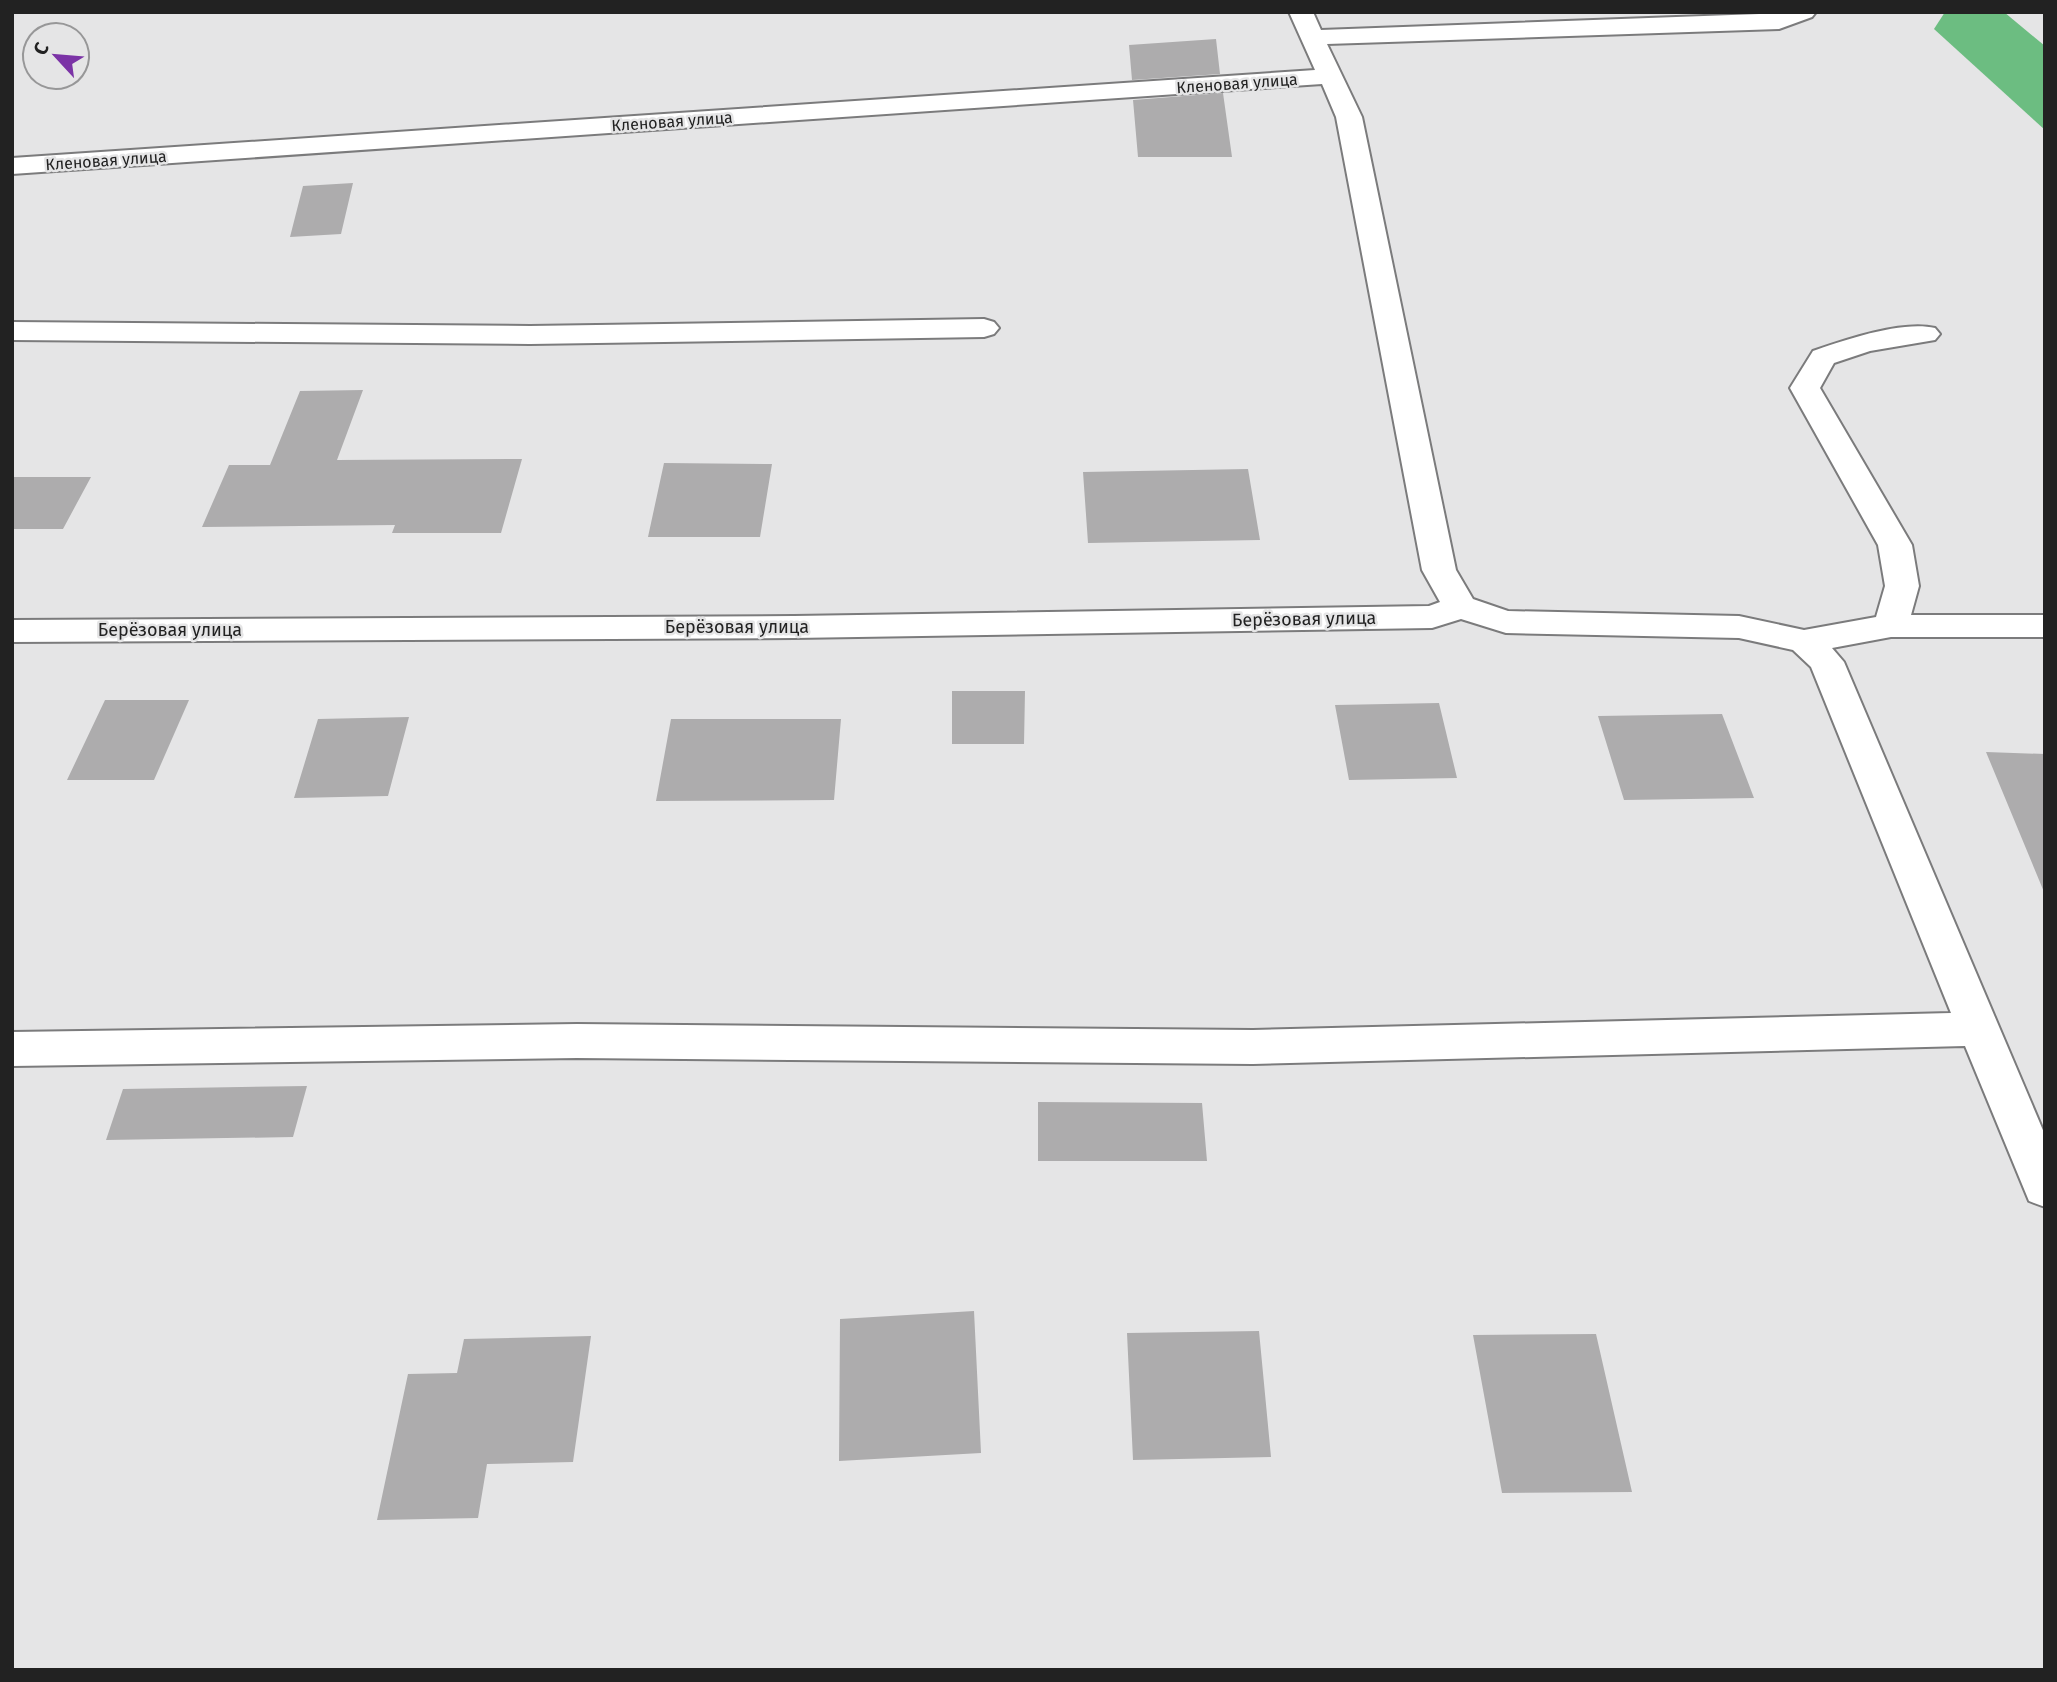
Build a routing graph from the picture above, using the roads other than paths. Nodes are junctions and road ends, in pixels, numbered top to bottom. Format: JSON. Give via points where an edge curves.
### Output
{"nodes":[{"id":1,"x":1804,"y":12,"type":"edge"},
{"id":2,"x":1307,"y":24,"type":"edge"},
{"id":3,"x":1331,"y":76,"type":"junction"},
{"id":4,"x":12,"y":166,"type":"edge"},
{"id":5,"x":984,"y":328,"type":"dead end"},
{"id":6,"x":12,"y":331,"type":"edge"},
{"id":7,"x":1925,"y":334,"type":"dead end"},
{"id":8,"x":1460,"y":607,"type":"junction"},
{"id":9,"x":1891,"y":626,"type":"junction"},
{"id":10,"x":2045,"y":626,"type":"edge"},
{"id":11,"x":12,"y":631,"type":"edge"},
{"id":12,"x":1804,"y":641,"type":"junction"},
{"id":13,"x":1978,"y":1028,"type":"junction"},
{"id":14,"x":12,"y":1049,"type":"edge"},
{"id":15,"x":2045,"y":1188,"type":"edge"}],
"edges":[{"from":1,"to":2,"type":"street","via":[[1779,22]]},
{"from":2,"to":3,"type":"street"},
{"from":3,"to":4,"type":"street","name":"Кленовая улица"},
{"from":3,"to":8,"type":"street","via":[[1349,117],[1439,570]]},
{"from":5,"to":6,"type":"street","via":[[530,335]]},
{"from":7,"to":9,"type":"street","via":[[1865,343],[1823,357],[1805,388],[1895,545],[1902,586]]},
{"from":8,"to":11,"type":"street","name":"Берёзовая улица","via":[[1432,617],[1154,622]]},
{"from":8,"to":12,"type":"street","via":[[1506,622],[1739,627]]},
{"from":9,"to":10,"type":"street"},
{"from":9,"to":12,"type":"street"},
{"from":12,"to":13,"type":"street","via":[[1826,662]]},
{"from":13,"to":14,"type":"street","via":[[1253,1047],[577,1041]]},
{"from":13,"to":15,"type":"street"}]}
